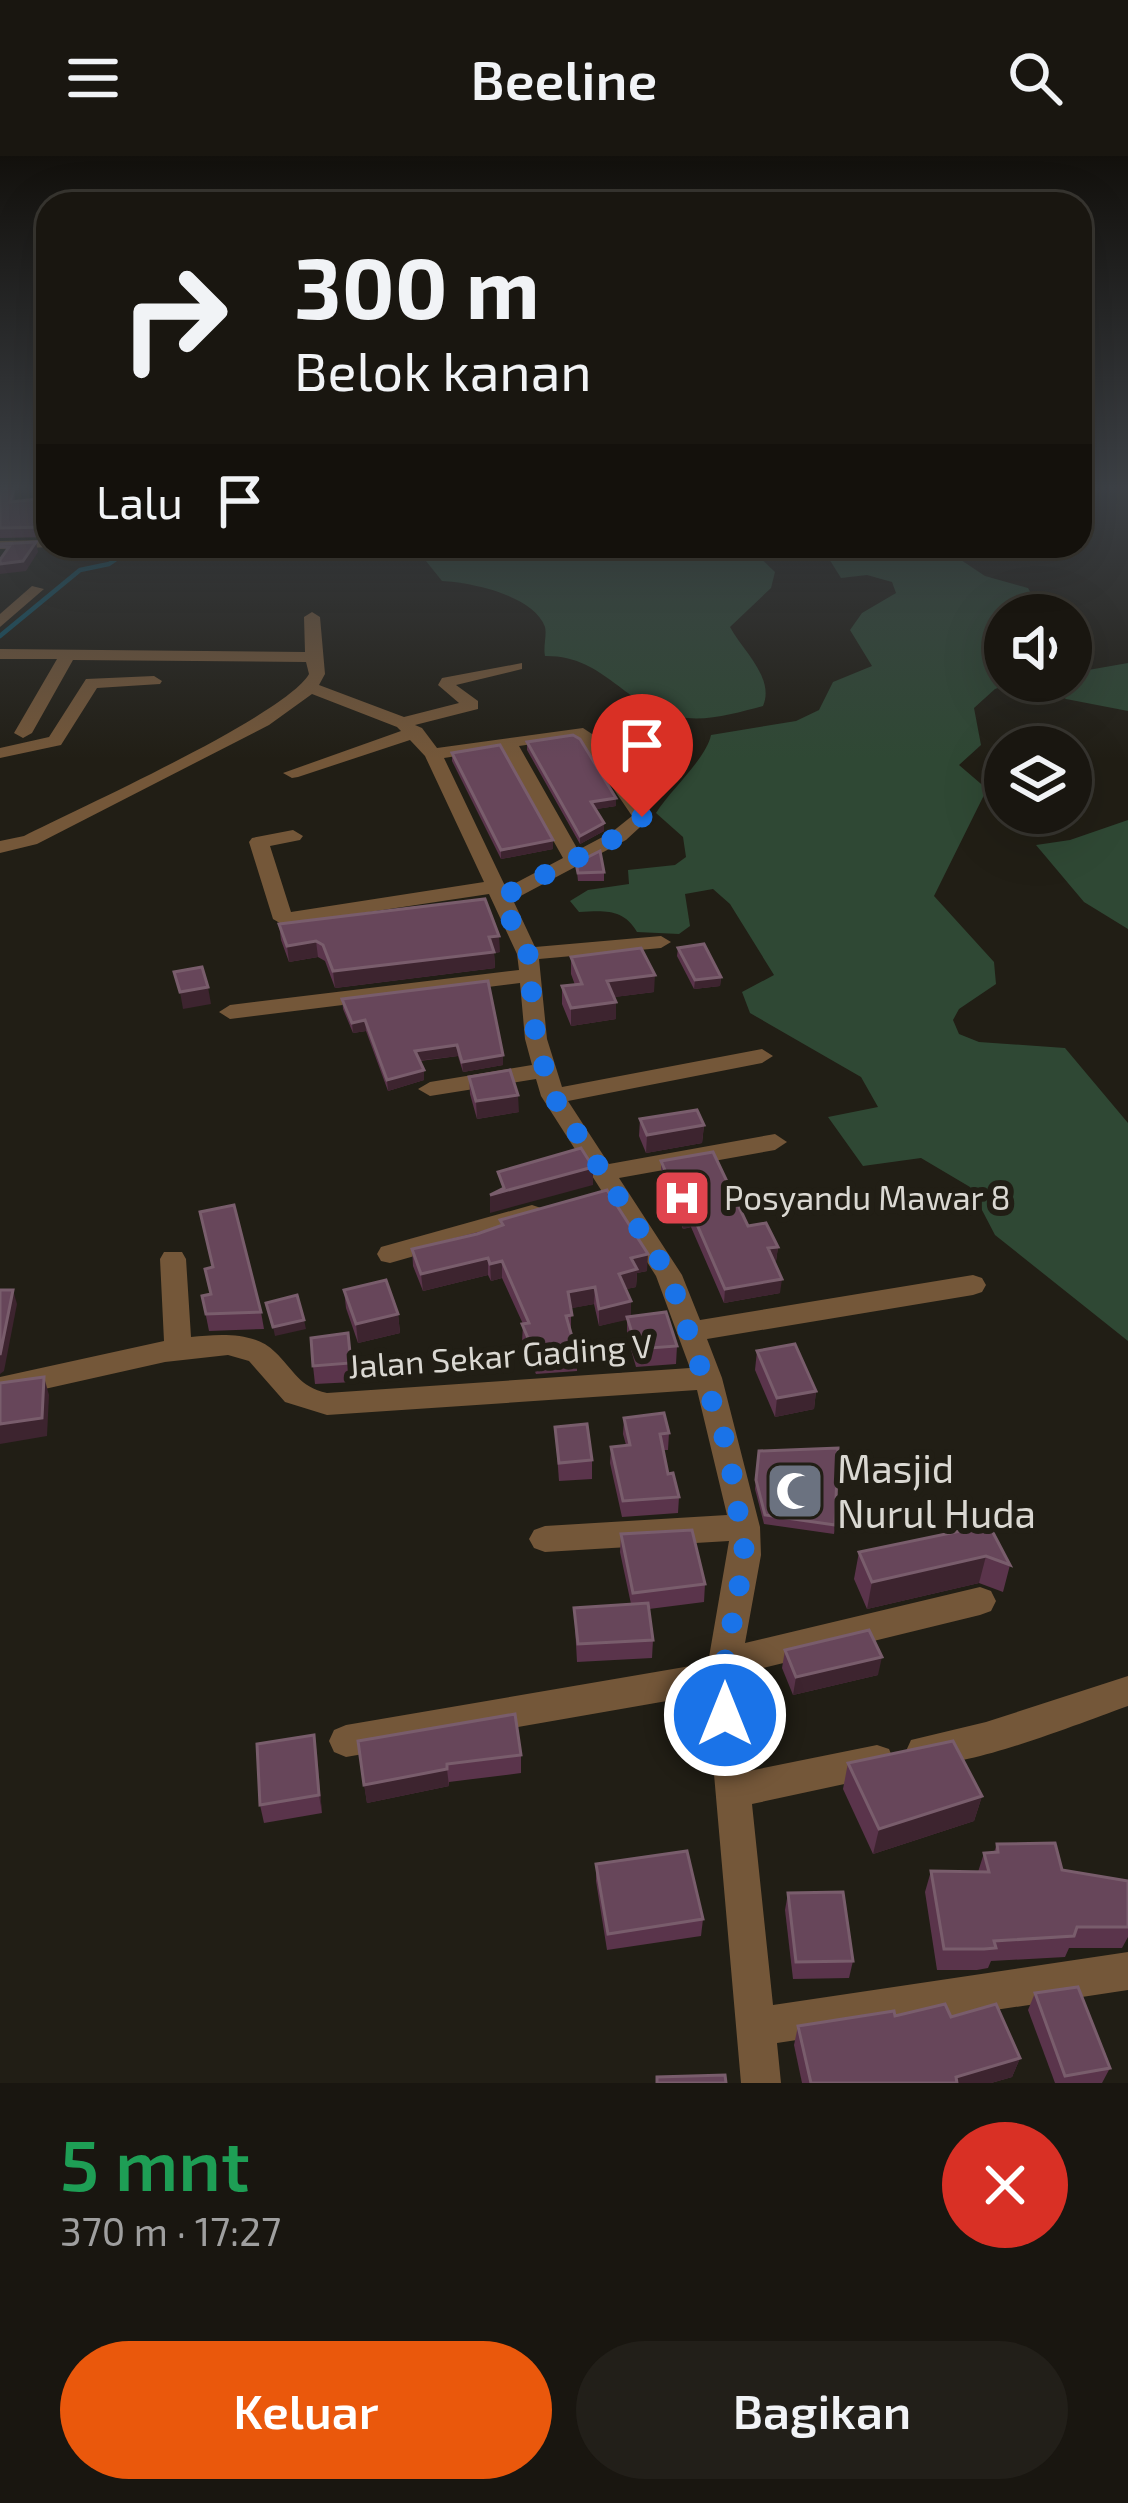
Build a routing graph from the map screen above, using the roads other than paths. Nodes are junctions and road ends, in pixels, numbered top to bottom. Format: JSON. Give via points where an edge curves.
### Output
{"nodes":[{"id":1,"x":38,"y":589,"type":"dead end"},
{"id":2,"x":313,"y":617,"type":"dead end"},
{"id":3,"x":0,"y":622,"type":"edge"},
{"id":4,"x":0,"y":654,"type":"edge"},
{"id":5,"x":314,"y":657,"type":"junction"},
{"id":6,"x":66,"y":658,"type":"junction"},
{"id":7,"x":516,"y":666,"type":"dead end"},
{"id":8,"x":154,"y":681,"type":"dead end"},
{"id":9,"x":310,"y":686,"type":"junction"},
{"id":10,"x":23,"y":733,"type":"dead end"},
{"id":11,"x":417,"y":736,"type":"junction"},
{"id":12,"x":507,"y":741,"type":"junction"},
{"id":13,"x":0,"y":753,"type":"edge"},
{"id":14,"x":292,"y":772,"type":"dead end"},
{"id":15,"x":293,"y":836,"type":"dead end"},
{"id":16,"x":0,"y":847,"type":"edge"},
{"id":17,"x":572,"y":857,"type":"junction"},
{"id":18,"x":497,"y":892,"type":"junction"},
{"id":19,"x":662,"y":942,"type":"dead end"},
{"id":20,"x":529,"y":964,"type":"junction"},
{"id":21,"x":230,"y":1012,"type":"dead end"},
{"id":22,"x":762,"y":1056,"type":"dead end"},
{"id":23,"x":548,"y":1083,"type":"junction"},
{"id":24,"x":430,"y":1089,"type":"dead end"},
{"id":25,"x":775,"y":1142,"type":"dead end"},
{"id":26,"x":605,"y":1187,"type":"junction"},
{"id":27,"x":555,"y":1208,"type":"edge"},
{"id":28,"x":390,"y":1254,"type":"dead end"},
{"id":29,"x":173,"y":1259,"type":"dead end"},
{"id":30,"x":973,"y":1285,"type":"dead end"},
{"id":31,"x":692,"y":1331,"type":"junction"},
{"id":32,"x":178,"y":1352,"type":"junction"},
{"id":33,"x":708,"y":1378,"type":"junction"},
{"id":34,"x":0,"y":1388,"type":"edge"},
{"id":35,"x":745,"y":1527,"type":"junction"},
{"id":36,"x":545,"y":1539,"type":"dead end"},
{"id":37,"x":980,"y":1600,"type":"dead end"},
{"id":38,"x":723,"y":1670,"type":"junction"},
{"id":39,"x":1128,"y":1691,"type":"edge"},
{"id":40,"x":346,"y":1741,"type":"dead end"},
{"id":41,"x":731,"y":1792,"type":"junction"},
{"id":42,"x":1128,"y":1971,"type":"edge"},
{"id":43,"x":755,"y":2027,"type":"junction"},
{"id":44,"x":761,"y":2083,"type":"edge"}],
"edges":[{"from":1,"to":3,"type":"street"},
{"from":2,"to":5,"type":"street"},
{"from":4,"to":6,"type":"street"},
{"from":5,"to":6,"type":"street"},
{"from":5,"to":9,"type":"street"},
{"from":6,"to":10,"type":"street"},
{"from":7,"to":11,"type":"street","via":[[446,682],[472,705]]},
{"from":8,"to":13,"type":"street","via":[[92,683],[55,742]]},
{"from":9,"to":11,"type":"street"},
{"from":9,"to":16,"type":"street","via":[[244,731],[30,840]]},
{"from":11,"to":12,"type":"street"},
{"from":11,"to":14,"type":"street"},
{"from":11,"to":18,"type":"street"},
{"from":12,"to":17,"type":"street"},
{"from":12,"to":17,"type":"street","via":[[577,732],[642,817]]},
{"from":15,"to":18,"type":"street","via":[[259,842],[283,919]]},
{"from":17,"to":18,"type":"street"},
{"from":18,"to":20,"type":"street"},
{"from":19,"to":20,"type":"street"},
{"from":20,"to":21,"type":"street"},
{"from":20,"to":23,"type":"street"},
{"from":22,"to":23,"type":"street"},
{"from":23,"to":24,"type":"street"},
{"from":23,"to":26,"type":"street"},
{"from":25,"to":26,"type":"street"},
{"from":26,"to":31,"type":"street","via":[[669,1275]]},
{"from":27,"to":28,"type":"street"},
{"from":29,"to":32,"type":"street"},
{"from":30,"to":31,"type":"street"},
{"from":31,"to":33,"type":"street"},
{"from":32,"to":33,"type":"street","name":"Jalan Sekar Gading V","via":[[250,1348],[291,1395],[327,1404]]},
{"from":32,"to":34,"type":"street"},
{"from":33,"to":35,"type":"street"},
{"from":35,"to":36,"type":"street"},
{"from":35,"to":38,"type":"street"},
{"from":37,"to":38,"type":"street"},
{"from":38,"to":40,"type":"street"},
{"from":38,"to":41,"type":"street"},
{"from":39,"to":41,"type":"street","via":[[986,1738]]},
{"from":41,"to":43,"type":"street"},
{"from":42,"to":43,"type":"street"},
{"from":43,"to":44,"type":"street"}]}
